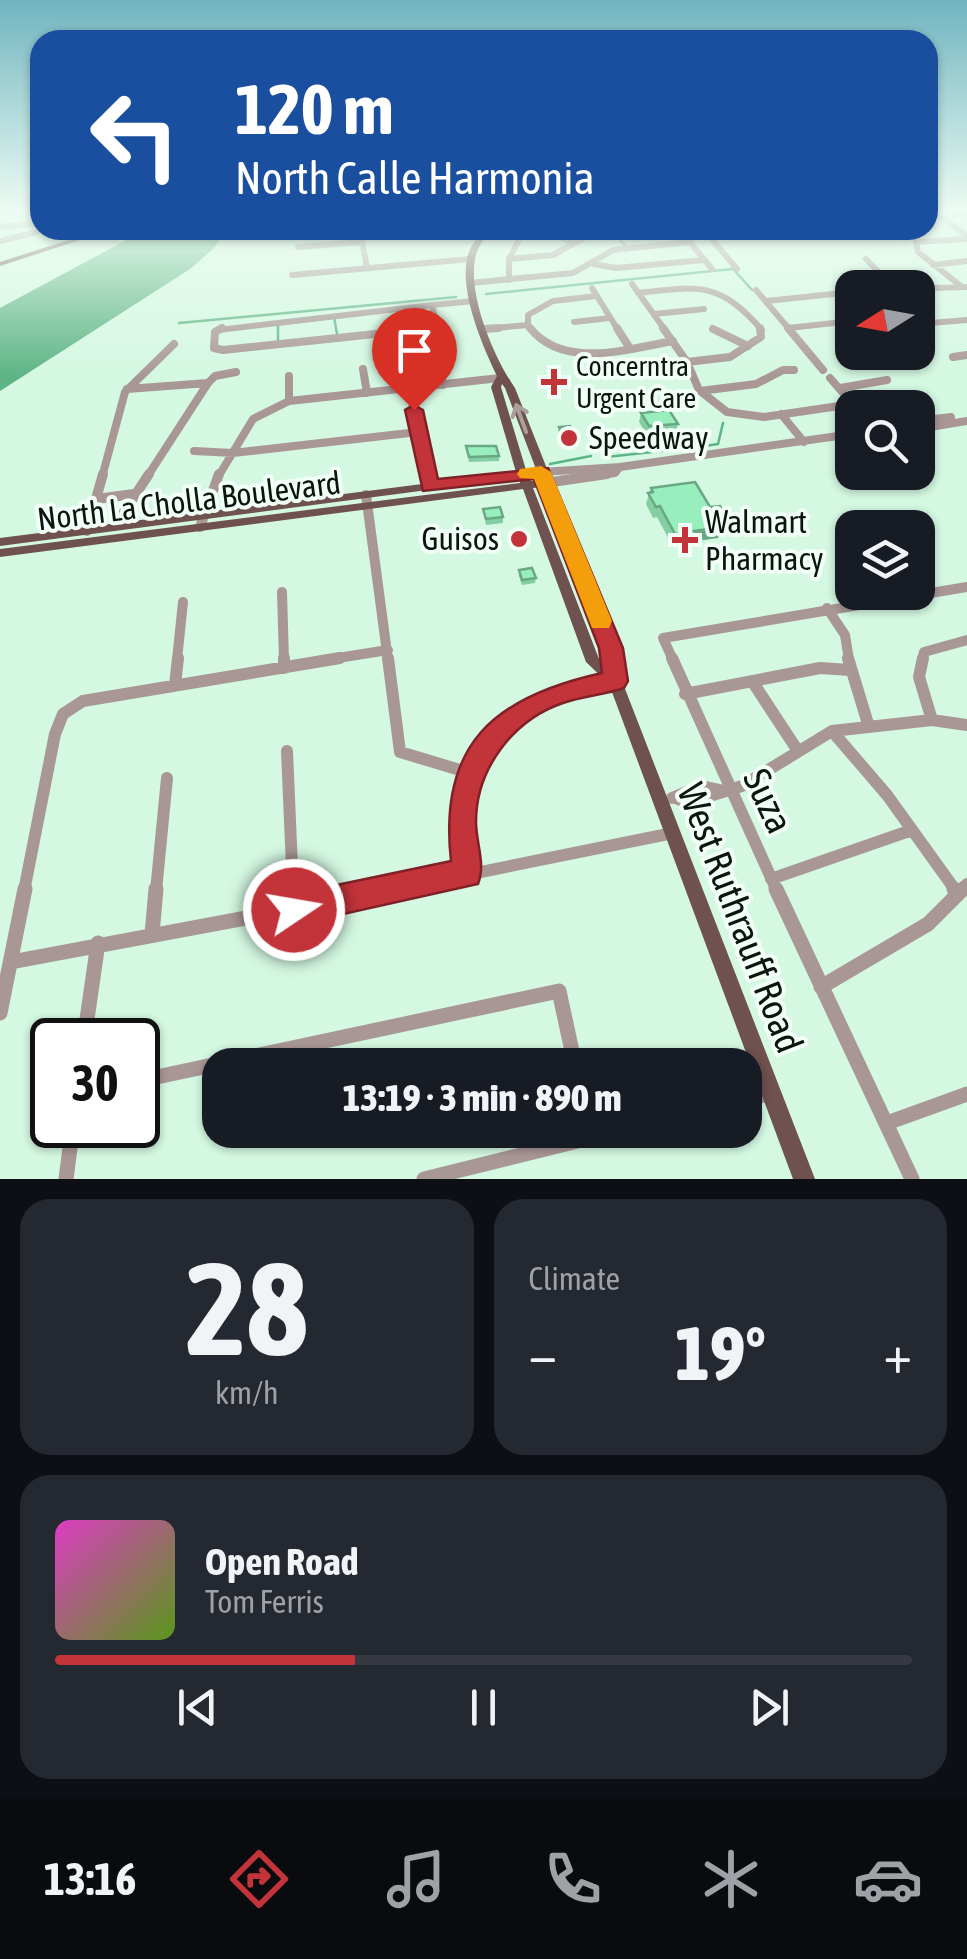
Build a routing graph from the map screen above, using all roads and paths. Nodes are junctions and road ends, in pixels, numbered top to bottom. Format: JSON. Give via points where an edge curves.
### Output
{"nodes":[{"id":1,"x":380,"y":267,"type":"edge"},
{"id":2,"x":470,"y":267,"type":"edge"},
{"id":3,"x":509,"y":267,"type":"edge"},
{"id":4,"x":587,"y":267,"type":"edge"},
{"id":5,"x":938,"y":267,"type":"edge"},
{"id":6,"x":367,"y":268,"type":"joint"},
{"id":7,"x":292,"y":275,"type":"dead end"},
{"id":8,"x":509,"y":280,"type":"junction"},
{"id":9,"x":470,"y":283,"type":"junction"},
{"id":10,"x":632,"y":284,"type":"dead end"},
{"id":11,"x":965,"y":287,"type":"edge"},
{"id":12,"x":935,"y":288,"type":"edge"},
{"id":13,"x":756,"y":290,"type":"dead end"},
{"id":14,"x":638,"y":293,"type":"junction"},
{"id":15,"x":835,"y":295,"type":"edge"},
{"id":16,"x":474,"y":301,"type":"junction"},
{"id":17,"x":766,"y":301,"type":"junction"},
{"id":18,"x":432,"y":306,"type":"junction"},
{"id":19,"x":522,"y":306,"type":"dead end"},
{"id":20,"x":533,"y":309,"type":"junction"},
{"id":21,"x":704,"y":309,"type":"dead end"},
{"id":22,"x":654,"y":314,"type":"junction"},
{"id":23,"x":610,"y":318,"type":"junction"},
{"id":24,"x":574,"y":322,"type":"dead end"},
{"id":25,"x":965,"y":322,"type":"edge"},
{"id":26,"x":835,"y":323,"type":"edge"},
{"id":27,"x":935,"y":323,"type":"edge"},
{"id":28,"x":528,"y":325,"type":"junction"},
{"id":29,"x":484,"y":328,"type":"junction"},
{"id":30,"x":788,"y":328,"type":"junction"},
{"id":31,"x":713,"y":329,"type":"dead end"},
{"id":32,"x":673,"y":342,"type":"junction"},
{"id":33,"x":174,"y":344,"type":"dead end"},
{"id":34,"x":748,"y":346,"type":"junction"},
{"id":35,"x":629,"y":347,"type":"junction"},
{"id":36,"x":967,"y":355,"type":"edge"},
{"id":37,"x":953,"y":357,"type":"dead end"},
{"id":38,"x":436,"y":360,"type":"dead end"},
{"id":39,"x":687,"y":362,"type":"junction"},
{"id":40,"x":363,"y":369,"type":"dead end"},
{"id":41,"x":794,"y":370,"type":"dead end"},
{"id":42,"x":236,"y":372,"type":"dead end"},
{"id":43,"x":289,"y":376,"type":"dead end"},
{"id":44,"x":500,"y":378,"type":"junction"},
{"id":45,"x":887,"y":380,"type":"dead end"},
{"id":46,"x":208,"y":383,"type":"junction"},
{"id":47,"x":442,"y":384,"type":"junction"},
{"id":48,"x":409,"y":388,"type":"junction"},
{"id":49,"x":840,"y":388,"type":"joint"},
{"id":50,"x":127,"y":389,"type":"junction"},
{"id":51,"x":700,"y":391,"type":"junction"},
{"id":52,"x":366,"y":393,"type":"junction"},
{"id":53,"x":289,"y":402,"type":"junction"},
{"id":54,"x":835,"y":407,"type":"edge"},
{"id":55,"x":782,"y":414,"type":"junction"},
{"id":56,"x":967,"y":418,"type":"edge"},
{"id":57,"x":935,"y":423,"type":"edge"},
{"id":58,"x":418,"y":432,"type":"junction"},
{"id":59,"x":835,"y":437,"type":"edge"},
{"id":60,"x":804,"y":442,"type":"junction"},
{"id":61,"x":194,"y":451,"type":"dead end"},
{"id":62,"x":233,"y":453,"type":"junction"},
{"id":63,"x":543,"y":478,"type":"junction"},
{"id":64,"x":525,"y":480,"type":"junction"},
{"id":65,"x":430,"y":486,"type":"junction"},
{"id":66,"x":134,"y":494,"type":"junction"},
{"id":67,"x":96,"y":499,"type":"junction"},
{"id":68,"x":367,"y":500,"type":"junction"},
{"id":69,"x":124,"y":512,"type":"dead end"},
{"id":70,"x":200,"y":521,"type":"junction"},
{"id":71,"x":87,"y":530,"type":"junction"},
{"id":72,"x":0,"y":542,"type":"edge"},
{"id":73,"x":0,"y":553,"type":"edge"},
{"id":74,"x":967,"y":587,"type":"edge"},
{"id":75,"x":282,"y":592,"type":"dead end"},
{"id":76,"x":182,"y":602,"type":"dead end"},
{"id":77,"x":826,"y":608,"type":"junction"},
{"id":78,"x":967,"y":640,"type":"edge"},
{"id":79,"x":388,"y":650,"type":"junction"},
{"id":80,"x":284,"y":668,"type":"junction"},
{"id":81,"x":850,"y":670,"type":"junction"},
{"id":82,"x":615,"y":681,"type":"junction"},
{"id":83,"x":752,"y":681,"type":"junction"},
{"id":84,"x":175,"y":685,"type":"junction"},
{"id":85,"x":685,"y":694,"type":"junction"},
{"id":86,"x":932,"y":720,"type":"junction"},
{"id":87,"x":967,"y":725,"type":"edge"},
{"id":88,"x":869,"y":727,"type":"junction"},
{"id":89,"x":832,"y":732,"type":"junction"},
{"id":90,"x":287,"y":751,"type":"dead end"},
{"id":91,"x":798,"y":751,"type":"junction"},
{"id":92,"x":470,"y":772,"type":"junction"},
{"id":93,"x":167,"y":778,"type":"dead end"},
{"id":94,"x":724,"y":789,"type":"junction"},
{"id":95,"x":668,"y":799,"type":"junction"},
{"id":96,"x":912,"y":830,"type":"junction"},
{"id":97,"x":673,"y":833,"type":"junction"},
{"id":98,"x":467,"y":873,"type":"junction"},
{"id":99,"x":771,"y":880,"type":"junction"},
{"id":100,"x":962,"y":888,"type":"edge"},
{"id":101,"x":294,"y":910,"type":"junction"},
{"id":102,"x":152,"y":934,"type":"junction"},
{"id":103,"x":98,"y":943,"type":"junction"},
{"id":104,"x":11,"y":962,"type":"junction"},
{"id":105,"x":821,"y":988,"type":"junction"},
{"id":106,"x":0,"y":1013,"type":"edge"},
{"id":107,"x":87,"y":1018,"type":"edge"},
{"id":108,"x":289,"y":1048,"type":"edge"},
{"id":109,"x":571,"y":1048,"type":"edge"},
{"id":110,"x":202,"y":1066,"type":"edge"},
{"id":111,"x":160,"y":1075,"type":"edge"},
{"id":112,"x":772,"y":1093,"type":"junction"},
{"id":113,"x":967,"y":1094,"type":"edge"},
{"id":114,"x":762,"y":1096,"type":"edge"},
{"id":115,"x":886,"y":1124,"type":"junction"},
{"id":116,"x":70,"y":1148,"type":"edge"},
{"id":117,"x":539,"y":1148,"type":"edge"},
{"id":118,"x":66,"y":1179,"type":"edge"},
{"id":119,"x":424,"y":1179,"type":"edge"},
{"id":120,"x":804,"y":1179,"type":"edge"},
{"id":121,"x":912,"y":1179,"type":"edge"}],
"edges":[{"from":1,"to":6,"type":"street"},
{"from":2,"to":9,"type":"main road","name":"West Ruthrauff Road"},
{"from":3,"to":8,"type":"street"},
{"from":4,"to":8,"type":"street"},
{"from":5,"to":11,"type":"street"},
{"from":6,"to":7,"type":"street"},
{"from":8,"to":9,"type":"street"},
{"from":9,"to":16,"type":"main road","name":"West Ruthrauff Road"},
{"from":10,"to":14,"type":"street"},
{"from":11,"to":12,"type":"street"},
{"from":13,"to":17,"type":"street"},
{"from":14,"to":22,"type":"street"},
{"from":14,"to":34,"type":"street","via":[[721,288],[763,331]]},
{"from":15,"to":17,"type":"street"},
{"from":16,"to":18,"type":"street"},
{"from":16,"to":29,"type":"main road","name":"West Ruthrauff Road"},
{"from":17,"to":30,"type":"street"},
{"from":18,"to":18,"type":"street","via":[[436,328],[216,350],[217,329]]},
{"from":19,"to":20,"type":"street"},
{"from":20,"to":23,"type":"street","via":[[594,292]]},
{"from":20,"to":28,"type":"street"},
{"from":21,"to":22,"type":"street"},
{"from":22,"to":32,"type":"street"},
{"from":23,"to":24,"type":"street"},
{"from":23,"to":35,"type":"street"},
{"from":25,"to":27,"type":"street"},
{"from":26,"to":30,"type":"street"},
{"from":28,"to":29,"type":"street"},
{"from":28,"to":35,"type":"street","via":[[546,350]]},
{"from":29,"to":44,"type":"main road","name":"West Ruthrauff Road"},
{"from":30,"to":49,"type":"street"},
{"from":31,"to":34,"type":"street"},
{"from":32,"to":35,"type":"street"},
{"from":32,"to":39,"type":"street"},
{"from":33,"to":50,"type":"street"},
{"from":34,"to":39,"type":"street","via":[[730,357]]},
{"from":36,"to":37,"type":"street"},
{"from":38,"to":47,"type":"street"},
{"from":39,"to":51,"type":"street"},
{"from":40,"to":52,"type":"street"},
{"from":41,"to":51,"type":"street","via":[[756,384]]},
{"from":42,"to":46,"type":"street"},
{"from":43,"to":53,"type":"street"},
{"from":44,"to":47,"type":"street"},
{"from":63,"to":44,"type":"main road","name":"West Ruthrauff Road","one_way":true,"via":[[510,388]]},
{"from":44,"to":64,"type":"main road","name":"West Ruthrauff Road","via":[[496,387]]},
{"from":45,"to":49,"type":"street"},
{"from":46,"to":50,"type":"street"},
{"from":46,"to":66,"type":"street"},
{"from":47,"to":48,"type":"street"},
{"from":48,"to":52,"type":"street"},
{"from":48,"to":58,"type":"street"},
{"from":50,"to":67,"type":"street"},
{"from":51,"to":55,"type":"street","via":[[722,413]]},
{"from":52,"to":53,"type":"street"},
{"from":53,"to":62,"type":"street","via":[[252,420]]},
{"from":54,"to":55,"type":"street"},
{"from":55,"to":60,"type":"street"},
{"from":56,"to":57,"type":"street"},
{"from":58,"to":62,"type":"street"},
{"from":58,"to":65,"type":"street"},
{"from":59,"to":60,"type":"street","name":"North La Cholla Boulevard"},
{"from":60,"to":63,"type":"street","name":"North La Cholla Boulevard"},
{"from":61,"to":62,"type":"street"},
{"from":62,"to":70,"type":"street"},
{"from":63,"to":64,"type":"main road","name":"North La Cholla Boulevard"},
{"from":63,"to":82,"type":"main road","name":"West Ruthrauff Road","via":[[611,648]]},
{"from":64,"to":65,"type":"main road","name":"North La Cholla Boulevard"},
{"from":64,"to":68,"type":"main road","name":"North La Cholla Boulevard"},
{"from":64,"to":82,"type":"main road","name":"West Ruthrauff Road","via":[[594,662]]},
{"from":65,"to":68,"type":"main road","name":"North La Cholla Boulevard"},
{"from":66,"to":67,"type":"street"},
{"from":66,"to":69,"type":"street"},
{"from":67,"to":71,"type":"street"},
{"from":68,"to":70,"type":"main road","name":"North La Cholla Boulevard"},
{"from":68,"to":79,"type":"street"},
{"from":70,"to":71,"type":"main road","name":"North La Cholla Boulevard"},
{"from":70,"to":73,"type":"main road","name":"North La Cholla Boulevard"},
{"from":71,"to":72,"type":"main road","name":"North La Cholla Boulevard"},
{"from":74,"to":77,"type":"street"},
{"from":75,"to":80,"type":"street"},
{"from":76,"to":84,"type":"street"},
{"from":77,"to":81,"type":"street","via":[[845,635]]},
{"from":77,"to":85,"type":"street","name":"Suza","via":[[663,638]]},
{"from":78,"to":86,"type":"street","via":[[924,652],[919,677]]},
{"from":79,"to":80,"type":"street"},
{"from":79,"to":92,"type":"street","via":[[400,752]]},
{"from":80,"to":84,"type":"street"},
{"from":81,"to":83,"type":"street","via":[[820,668]]},
{"from":81,"to":88,"type":"street"},
{"from":82,"to":92,"type":"street","via":[[554,694],[504,724]]},
{"from":82,"to":95,"type":"main road","name":"West Ruthrauff Road"},
{"from":83,"to":85,"type":"street"},
{"from":83,"to":91,"type":"street"},
{"from":84,"to":104,"type":"street","via":[[83,701],[63,714]]},
{"from":85,"to":94,"type":"street","name":"Suza"},
{"from":86,"to":87,"type":"street"},
{"from":86,"to":88,"type":"street"},
{"from":88,"to":89,"type":"street"},
{"from":89,"to":91,"type":"street"},
{"from":89,"to":96,"type":"street"},
{"from":90,"to":101,"type":"street"},
{"from":91,"to":94,"type":"street","via":[[742,786]]},
{"from":92,"to":98,"type":"street","via":[[461,822]]},
{"from":93,"to":102,"type":"street"},
{"from":94,"to":95,"type":"street","via":[[686,803]]},
{"from":94,"to":99,"type":"street","name":"Suza"},
{"from":95,"to":97,"type":"main road","name":"West Ruthrauff Road"},
{"from":96,"to":99,"type":"street"},
{"from":96,"to":100,"type":"street"},
{"from":97,"to":98,"type":"street"},
{"from":97,"to":112,"type":"main road","name":"West Ruthrauff Road"},
{"from":98,"to":101,"type":"street"},
{"from":99,"to":105,"type":"street","name":"Suza"},
{"from":100,"to":105,"type":"street","via":[[928,924]]},
{"from":101,"to":102,"type":"street"},
{"from":102,"to":103,"type":"street"},
{"from":103,"to":104,"type":"street"},
{"from":103,"to":107,"type":"street"},
{"from":104,"to":106,"type":"street"},
{"from":105,"to":115,"type":"street","name":"Suza"},
{"from":108,"to":109,"type":"street","via":[[558,991]]},
{"from":110,"to":111,"type":"street"},
{"from":112,"to":114,"type":"street"},
{"from":112,"to":120,"type":"main road","name":"West Ruthrauff Road"},
{"from":113,"to":115,"type":"street"},
{"from":115,"to":121,"type":"street","name":"Suza"},
{"from":116,"to":118,"type":"street"},
{"from":117,"to":119,"type":"street"}]}
